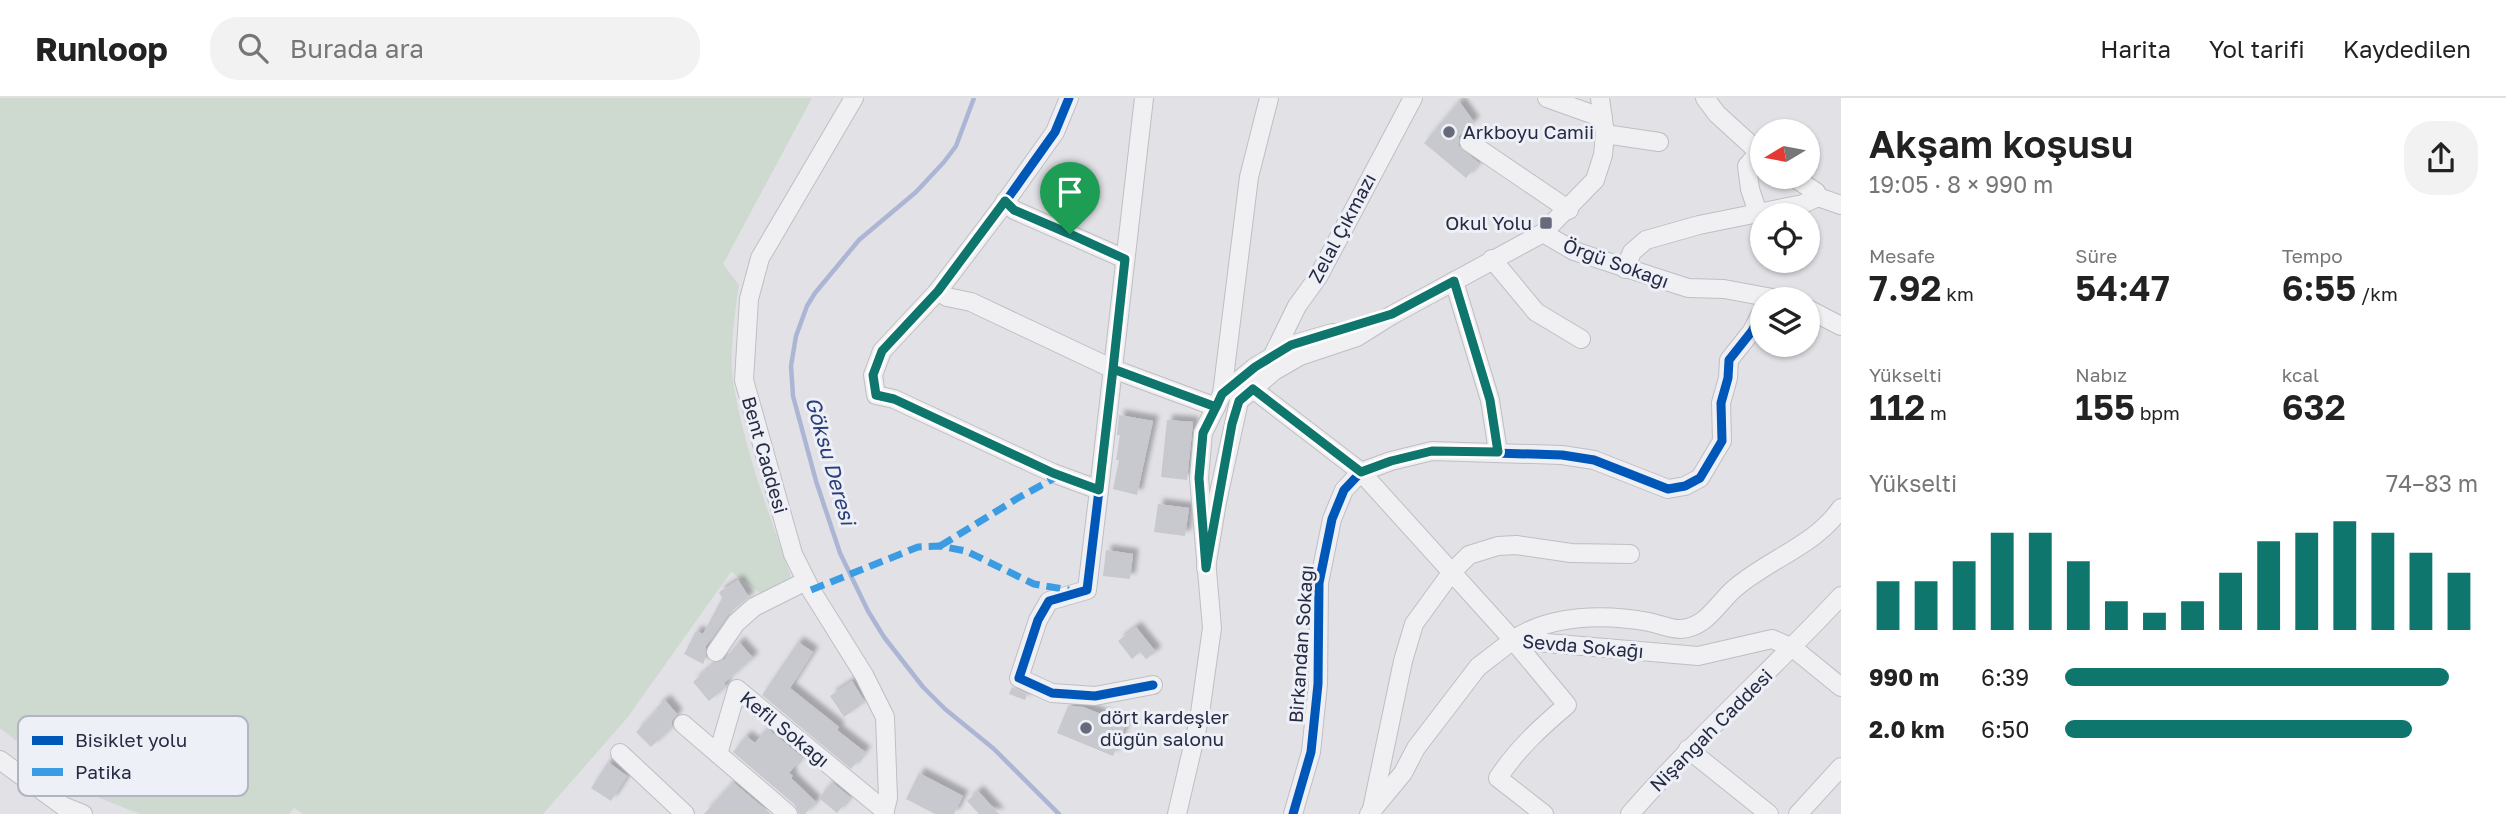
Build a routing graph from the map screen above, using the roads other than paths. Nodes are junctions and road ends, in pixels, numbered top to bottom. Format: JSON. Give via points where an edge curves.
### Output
{"nodes":[{"id":1,"x":854,"y":98,"type":"edge"},
{"id":2,"x":1069,"y":98,"type":"edge"},
{"id":3,"x":1144,"y":98,"type":"edge"},
{"id":4,"x":1269,"y":98,"type":"edge"},
{"id":5,"x":1412,"y":98,"type":"edge"},
{"id":6,"x":1547,"y":98,"type":"edge"},
{"id":7,"x":1600,"y":98,"type":"edge"},
{"id":8,"x":1705,"y":98,"type":"edge"},
{"id":9,"x":1604,"y":126,"type":"junction"},
{"id":10,"x":1469,"y":142,"type":"dead end"},
{"id":11,"x":1659,"y":142,"type":"dead end"},
{"id":12,"x":1750,"y":145,"type":"edge"},
{"id":13,"x":1750,"y":163,"type":"edge"},
{"id":14,"x":1750,"y":189,"type":"edge"},
{"id":15,"x":1811,"y":189,"type":"edge"},
{"id":16,"x":1818,"y":197,"type":"junction"},
{"id":17,"x":1005,"y":201,"type":"junction"},
{"id":18,"x":1805,"y":203,"type":"edge"},
{"id":19,"x":1841,"y":205,"type":"edge"},
{"id":20,"x":1569,"y":210,"type":"junction"},
{"id":21,"x":1750,"y":215,"type":"edge"},
{"id":22,"x":1543,"y":233,"type":"junction"},
{"id":23,"x":1125,"y":259,"type":"junction"},
{"id":24,"x":1492,"y":260,"type":"junction"},
{"id":25,"x":1625,"y":269,"type":"junction"},
{"id":26,"x":1454,"y":281,"type":"junction"},
{"id":27,"x":938,"y":291,"type":"junction"},
{"id":28,"x":1750,"y":297,"type":"edge"},
{"id":29,"x":1392,"y":314,"type":"junction"},
{"id":30,"x":1820,"y":315,"type":"edge"},
{"id":31,"x":1841,"y":326,"type":"edge"},
{"id":32,"x":1750,"y":334,"type":"edge"},
{"id":33,"x":1581,"y":340,"type":"dead end"},
{"id":34,"x":1272,"y":357,"type":"junction"},
{"id":35,"x":1113,"y":369,"type":"junction"},
{"id":36,"x":1253,"y":389,"type":"junction"},
{"id":37,"x":1219,"y":400,"type":"junction"},
{"id":38,"x":1498,"y":452,"type":"junction"},
{"id":39,"x":1361,"y":472,"type":"junction"},
{"id":40,"x":1099,"y":490,"type":"junction"},
{"id":41,"x":1841,"y":508,"type":"edge"},
{"id":42,"x":1630,"y":554,"type":"dead end"},
{"id":43,"x":1206,"y":568,"type":"junction"},
{"id":44,"x":1451,"y":573,"type":"junction"},
{"id":45,"x":806,"y":581,"type":"junction"},
{"id":46,"x":1841,"y":596,"type":"edge"},
{"id":47,"x":1513,"y":640,"type":"junction"},
{"id":48,"x":1793,"y":648,"type":"junction"},
{"id":49,"x":716,"y":652,"type":"dead end"},
{"id":50,"x":1153,"y":685,"type":"dead end"},
{"id":51,"x":1841,"y":687,"type":"edge"},
{"id":52,"x":684,"y":724,"type":"dead end"},
{"id":53,"x":1688,"y":748,"type":"junction"},
{"id":54,"x":620,"y":753,"type":"dead end"},
{"id":55,"x":718,"y":754,"type":"junction"},
{"id":56,"x":0,"y":760,"type":"edge"},
{"id":57,"x":1841,"y":767,"type":"edge"},
{"id":58,"x":18,"y":773,"type":"edge"},
{"id":59,"x":49,"y":796,"type":"edge"},
{"id":60,"x":885,"y":812,"type":"edge"},
{"id":61,"x":1372,"y":813,"type":"edge"},
{"id":62,"x":83,"y":814,"type":"edge"},
{"id":63,"x":685,"y":814,"type":"edge"},
{"id":64,"x":788,"y":814,"type":"edge"},
{"id":65,"x":1177,"y":814,"type":"edge"},
{"id":66,"x":1293,"y":814,"type":"edge"},
{"id":67,"x":1544,"y":814,"type":"edge"},
{"id":68,"x":1630,"y":814,"type":"edge"},
{"id":69,"x":1769,"y":814,"type":"edge"},
{"id":70,"x":1798,"y":814,"type":"edge"}],
"edges":[{"from":1,"to":45,"type":"street","name":"Bent Caddesi","via":[[760,258],[749,299],[744,380],[793,554]]},
{"from":2,"to":17,"type":"street","via":[[1055,132]]},
{"from":3,"to":23,"type":"street"},
{"from":4,"to":37,"type":"street","via":[[1249,177]]},
{"from":5,"to":34,"type":"street","name":"Zelal Çıkmazı"},
{"from":6,"to":9,"type":"street"},
{"from":7,"to":9,"type":"street"},
{"from":8,"to":12,"type":"street"},
{"from":9,"to":11,"type":"street"},
{"from":9,"to":20,"type":"street","via":[[1603,155],[1595,180]]},
{"from":10,"to":20,"type":"street"},
{"from":13,"to":14,"type":"street"},
{"from":15,"to":16,"type":"street"},
{"from":16,"to":18,"type":"street"},
{"from":16,"to":19,"type":"street"},
{"from":17,"to":23,"type":"street","via":[[1014,210]]},
{"from":17,"to":27,"type":"street"},
{"from":20,"to":22,"type":"street"},
{"from":21,"to":25,"type":"street","via":[[1646,240],[1632,252]]},
{"from":22,"to":24,"type":"street","name":"Örgü Sokağı"},
{"from":22,"to":25,"type":"street","name":"Örgü Sokağı","via":[[1574,251]]},
{"from":23,"to":35,"type":"street"},
{"from":24,"to":26,"type":"street","name":"Örgü Sokağı"},
{"from":24,"to":33,"type":"street","via":[[1536,313]]},
{"from":25,"to":28,"type":"street","name":"Örgü Sokağı","via":[[1688,288],[1724,289]]},
{"from":26,"to":29,"type":"street","name":"Örgü Sokağı"},
{"from":26,"to":38,"type":"street","via":[[1490,400]]},
{"from":27,"to":35,"type":"street"},
{"from":27,"to":40,"type":"street","via":[[882,351],[873,375],[876,395]]},
{"from":29,"to":34,"type":"street","via":[[1291,345]]},
{"from":29,"to":36,"type":"street","via":[[1357,337],[1300,356]]},
{"from":30,"to":31,"type":"street"},
{"from":32,"to":38,"type":"street","via":[[1729,360],[1721,403],[1723,441],[1700,478],[1685,486],[1668,489],[1594,460]]},
{"from":34,"to":37,"type":"street"},
{"from":35,"to":37,"type":"street"},
{"from":35,"to":40,"type":"street"},
{"from":36,"to":39,"type":"street"},
{"from":36,"to":43,"type":"street","via":[[1239,401],[1232,424]]},
{"from":37,"to":43,"type":"street","via":[[1203,433],[1199,478]]},
{"from":38,"to":39,"type":"street","via":[[1432,451]]},
{"from":39,"to":44,"type":"street"},
{"from":39,"to":66,"type":"street","name":"Birkandan Sokağı","via":[[1344,490],[1332,519],[1319,583],[1318,684],[1311,752]]},
{"from":40,"to":50,"type":"street","via":[[1087,590],[1049,601],[1019,678],[1052,693],[1095,696]]},
{"from":41,"to":47,"type":"street","via":[[1812,538],[1750,577],[1708,618],[1692,627],[1679,629],[1610,616],[1561,621],[1526,631]]},
{"from":42,"to":44,"type":"street","via":[[1571,553],[1516,545],[1469,555]]},
{"from":43,"to":65,"type":"street","via":[[1212,628],[1199,720]]},
{"from":44,"to":47,"type":"street"},
{"from":44,"to":61,"type":"street","via":[[1414,624]]},
{"from":45,"to":49,"type":"street","via":[[754,607]]},
{"from":45,"to":60,"type":"street","name":"Bent Caddesi","via":[[885,718]]},
{"from":46,"to":48,"type":"street","name":"Nişangah Caddesi"},
{"from":47,"to":48,"type":"street","name":"Sevda Sokaḡı","via":[[1698,656],[1772,639]]},
{"from":47,"to":61,"type":"street","name":"Sevda Sokaḡı","via":[[1478,667]]},
{"from":47,"to":67,"type":"street","via":[[1567,705],[1509,760],[1497,778]]},
{"from":48,"to":51,"type":"street"},
{"from":48,"to":53,"type":"street","name":"Nişangah Caddesi"},
{"from":52,"to":55,"type":"street"},
{"from":53,"to":68,"type":"street","name":"Nişangah Caddesi"},
{"from":53,"to":69,"type":"street"},
{"from":54,"to":63,"type":"street"},
{"from":55,"to":60,"type":"street","name":"Kefil Sokağı","via":[[737,689]]},
{"from":55,"to":64,"type":"street"},
{"from":56,"to":58,"type":"street"},
{"from":57,"to":70,"type":"street"},
{"from":59,"to":62,"type":"street"}]}
